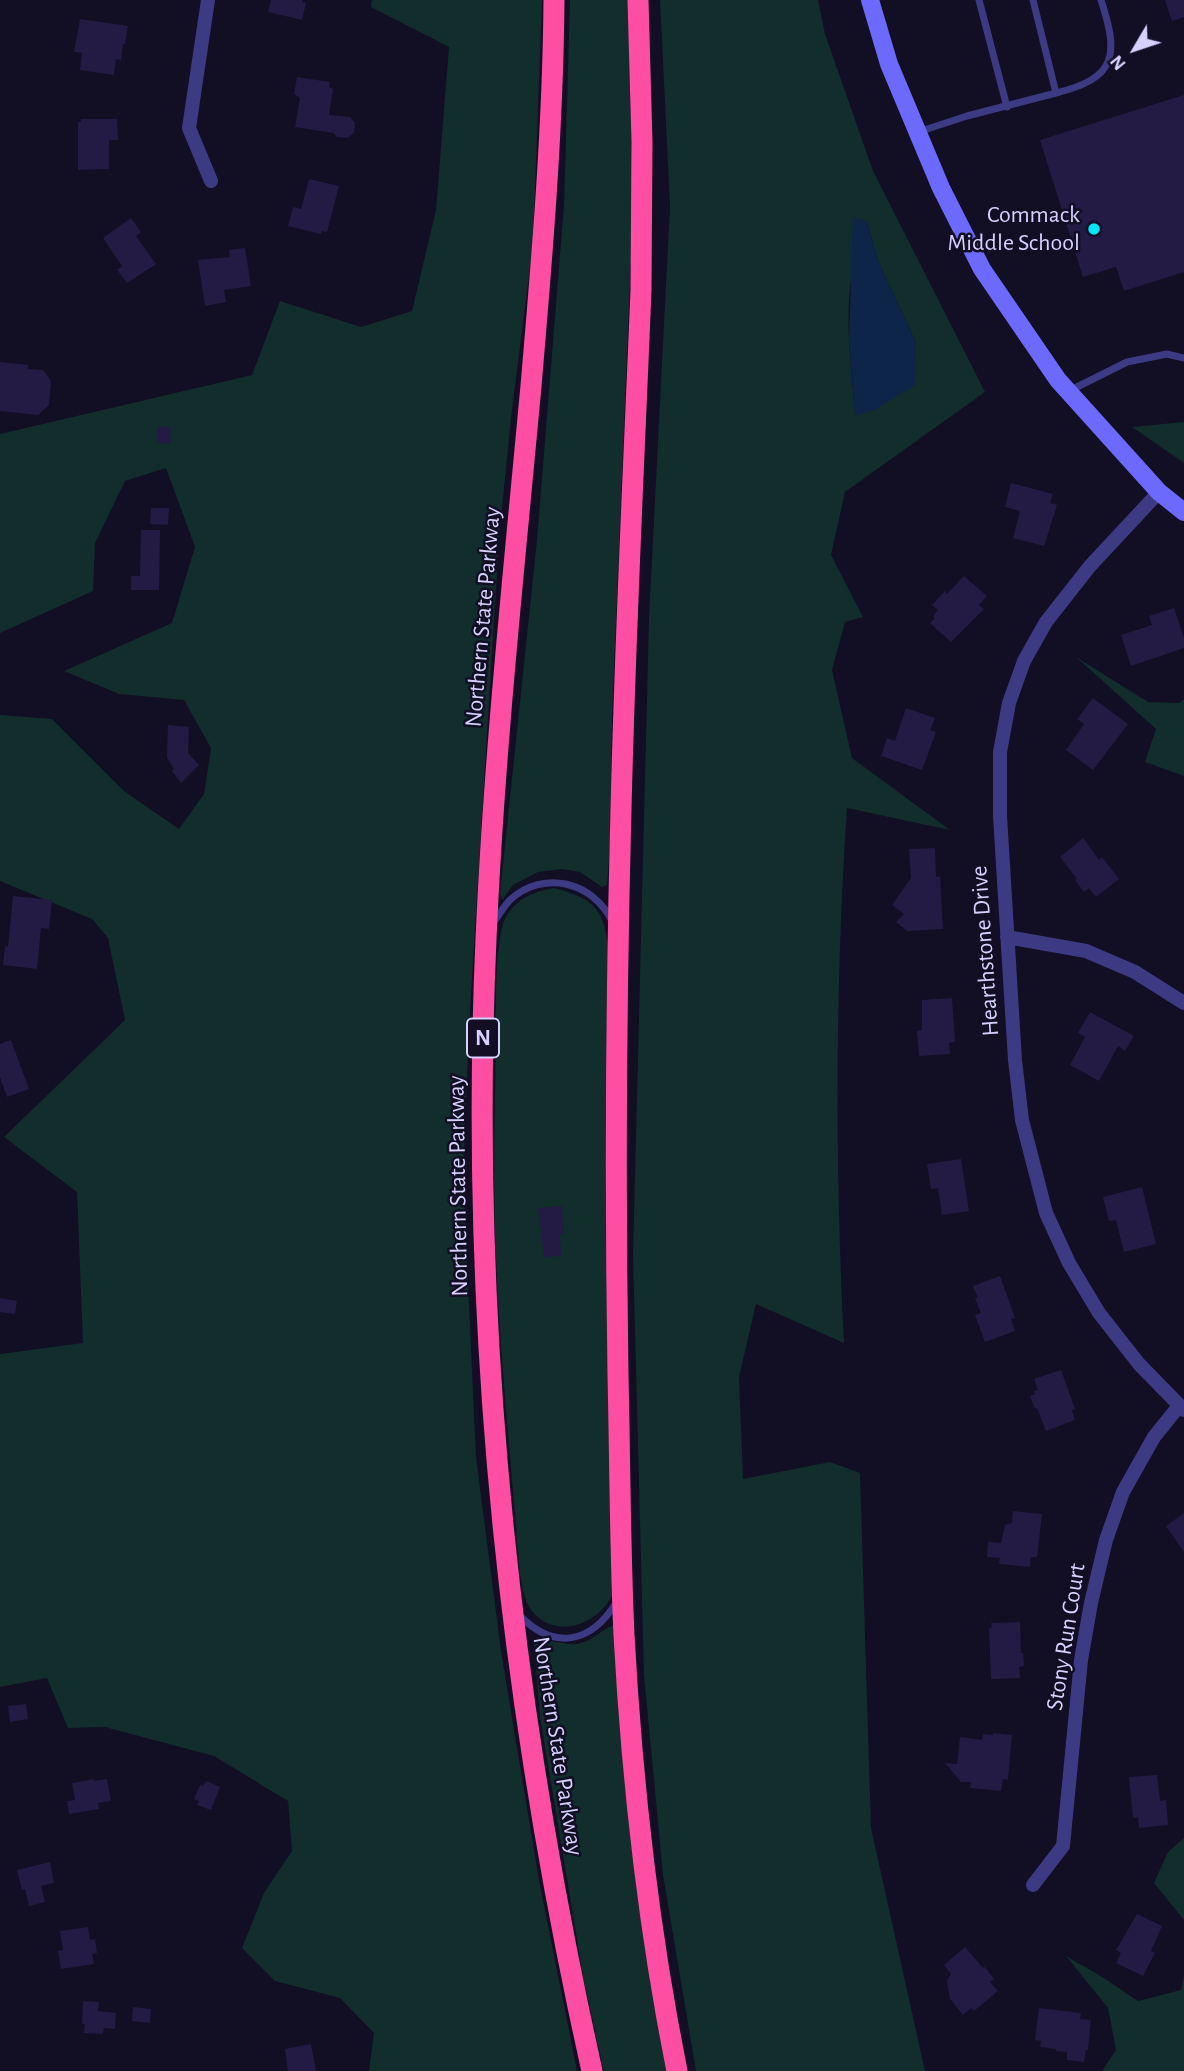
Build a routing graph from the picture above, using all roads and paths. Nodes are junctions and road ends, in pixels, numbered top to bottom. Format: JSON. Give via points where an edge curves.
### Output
{"nodes":[{"id":1,"x":208,"y":0,"type":"edge"},
{"id":2,"x":554,"y":0,"type":"edge"},
{"id":3,"x":638,"y":0,"type":"edge"},
{"id":4,"x":870,"y":0,"type":"edge"},
{"id":5,"x":979,"y":0,"type":"edge"},
{"id":6,"x":1033,"y":0,"type":"edge"},
{"id":7,"x":1101,"y":0,"type":"edge"},
{"id":8,"x":1056,"y":93,"type":"junction"},
{"id":9,"x":1007,"y":107,"type":"junction"},
{"id":10,"x":918,"y":132,"type":"junction"},
{"id":11,"x":211,"y":181,"type":"dead end"},
{"id":12,"x":1184,"y":358,"type":"edge"},
{"id":13,"x":1068,"y":392,"type":"junction"},
{"id":14,"x":1159,"y":492,"type":"junction"},
{"id":15,"x":1184,"y":512,"type":"edge"},
{"id":16,"x":619,"y":934,"type":"junction"},
{"id":17,"x":486,"y":935,"type":"junction"},
{"id":18,"x":1007,"y":937,"type":"junction"},
{"id":19,"x":1184,"y":1003,"type":"edge"},
{"id":20,"x":1182,"y":1408,"type":"edge"},
{"id":21,"x":622,"y":1590,"type":"junction"},
{"id":22,"x":510,"y":1601,"type":"junction"},
{"id":23,"x":1033,"y":1885,"type":"dead end"},
{"id":24,"x":592,"y":2071,"type":"edge"},
{"id":25,"x":677,"y":2071,"type":"edge"}],
"edges":[{"from":1,"to":11,"type":"street","via":[[189,128]]},
{"from":2,"to":17,"type":"highway","name":"Northern State Parkway","number":"N","via":[[547,199],[496,766]]},
{"from":3,"to":16,"type":"highway","via":[[641,290]]},
{"from":4,"to":10,"type":"main road","via":[[889,64]]},
{"from":5,"to":9,"type":"lane"},
{"from":6,"to":8,"type":"lane"},
{"from":7,"to":8,"type":"lane","via":[[1112,43],[1105,67],[1089,82]]},
{"from":8,"to":9,"type":"lane"},
{"from":9,"to":10,"type":"lane"},
{"from":10,"to":13,"type":"main road","via":[[982,269]]},
{"from":12,"to":13,"type":"lane","via":[[1167,354],[1127,362]]},
{"from":13,"to":14,"type":"main road"},
{"from":14,"to":15,"type":"main road"},
{"from":14,"to":18,"type":"street","name":"Hearthstone Drive","via":[[1090,566],[1046,622],[1024,661],[1009,704],[1000,752]]},
{"from":16,"to":17,"type":"lane","via":[[595,897],[562,883],[518,895]]},
{"from":16,"to":21,"type":"highway","via":[[616,1247]]},
{"from":17,"to":22,"type":"highway","name":"Northern State Parkway","number":"N","via":[[482,1114],[486,1280]]},
{"from":18,"to":19,"type":"street","via":[[1086,951],[1135,972]]},
{"from":18,"to":20,"type":"street","name":"Hearthstone Drive","via":[[1022,1121],[1046,1213],[1099,1312],[1139,1364]]},
{"from":20,"to":23,"type":"street","name":"Stony Run Court","via":[[1154,1437],[1123,1492],[1106,1540],[1082,1660],[1063,1846]]},
{"from":21,"to":22,"type":"lane","via":[[602,1622],[576,1638],[536,1630]]},
{"from":21,"to":25,"type":"highway","via":[[643,1858]]},
{"from":22,"to":24,"type":"highway","name":"Northern State Parkway","number":"N","via":[[548,1857]]}]}
